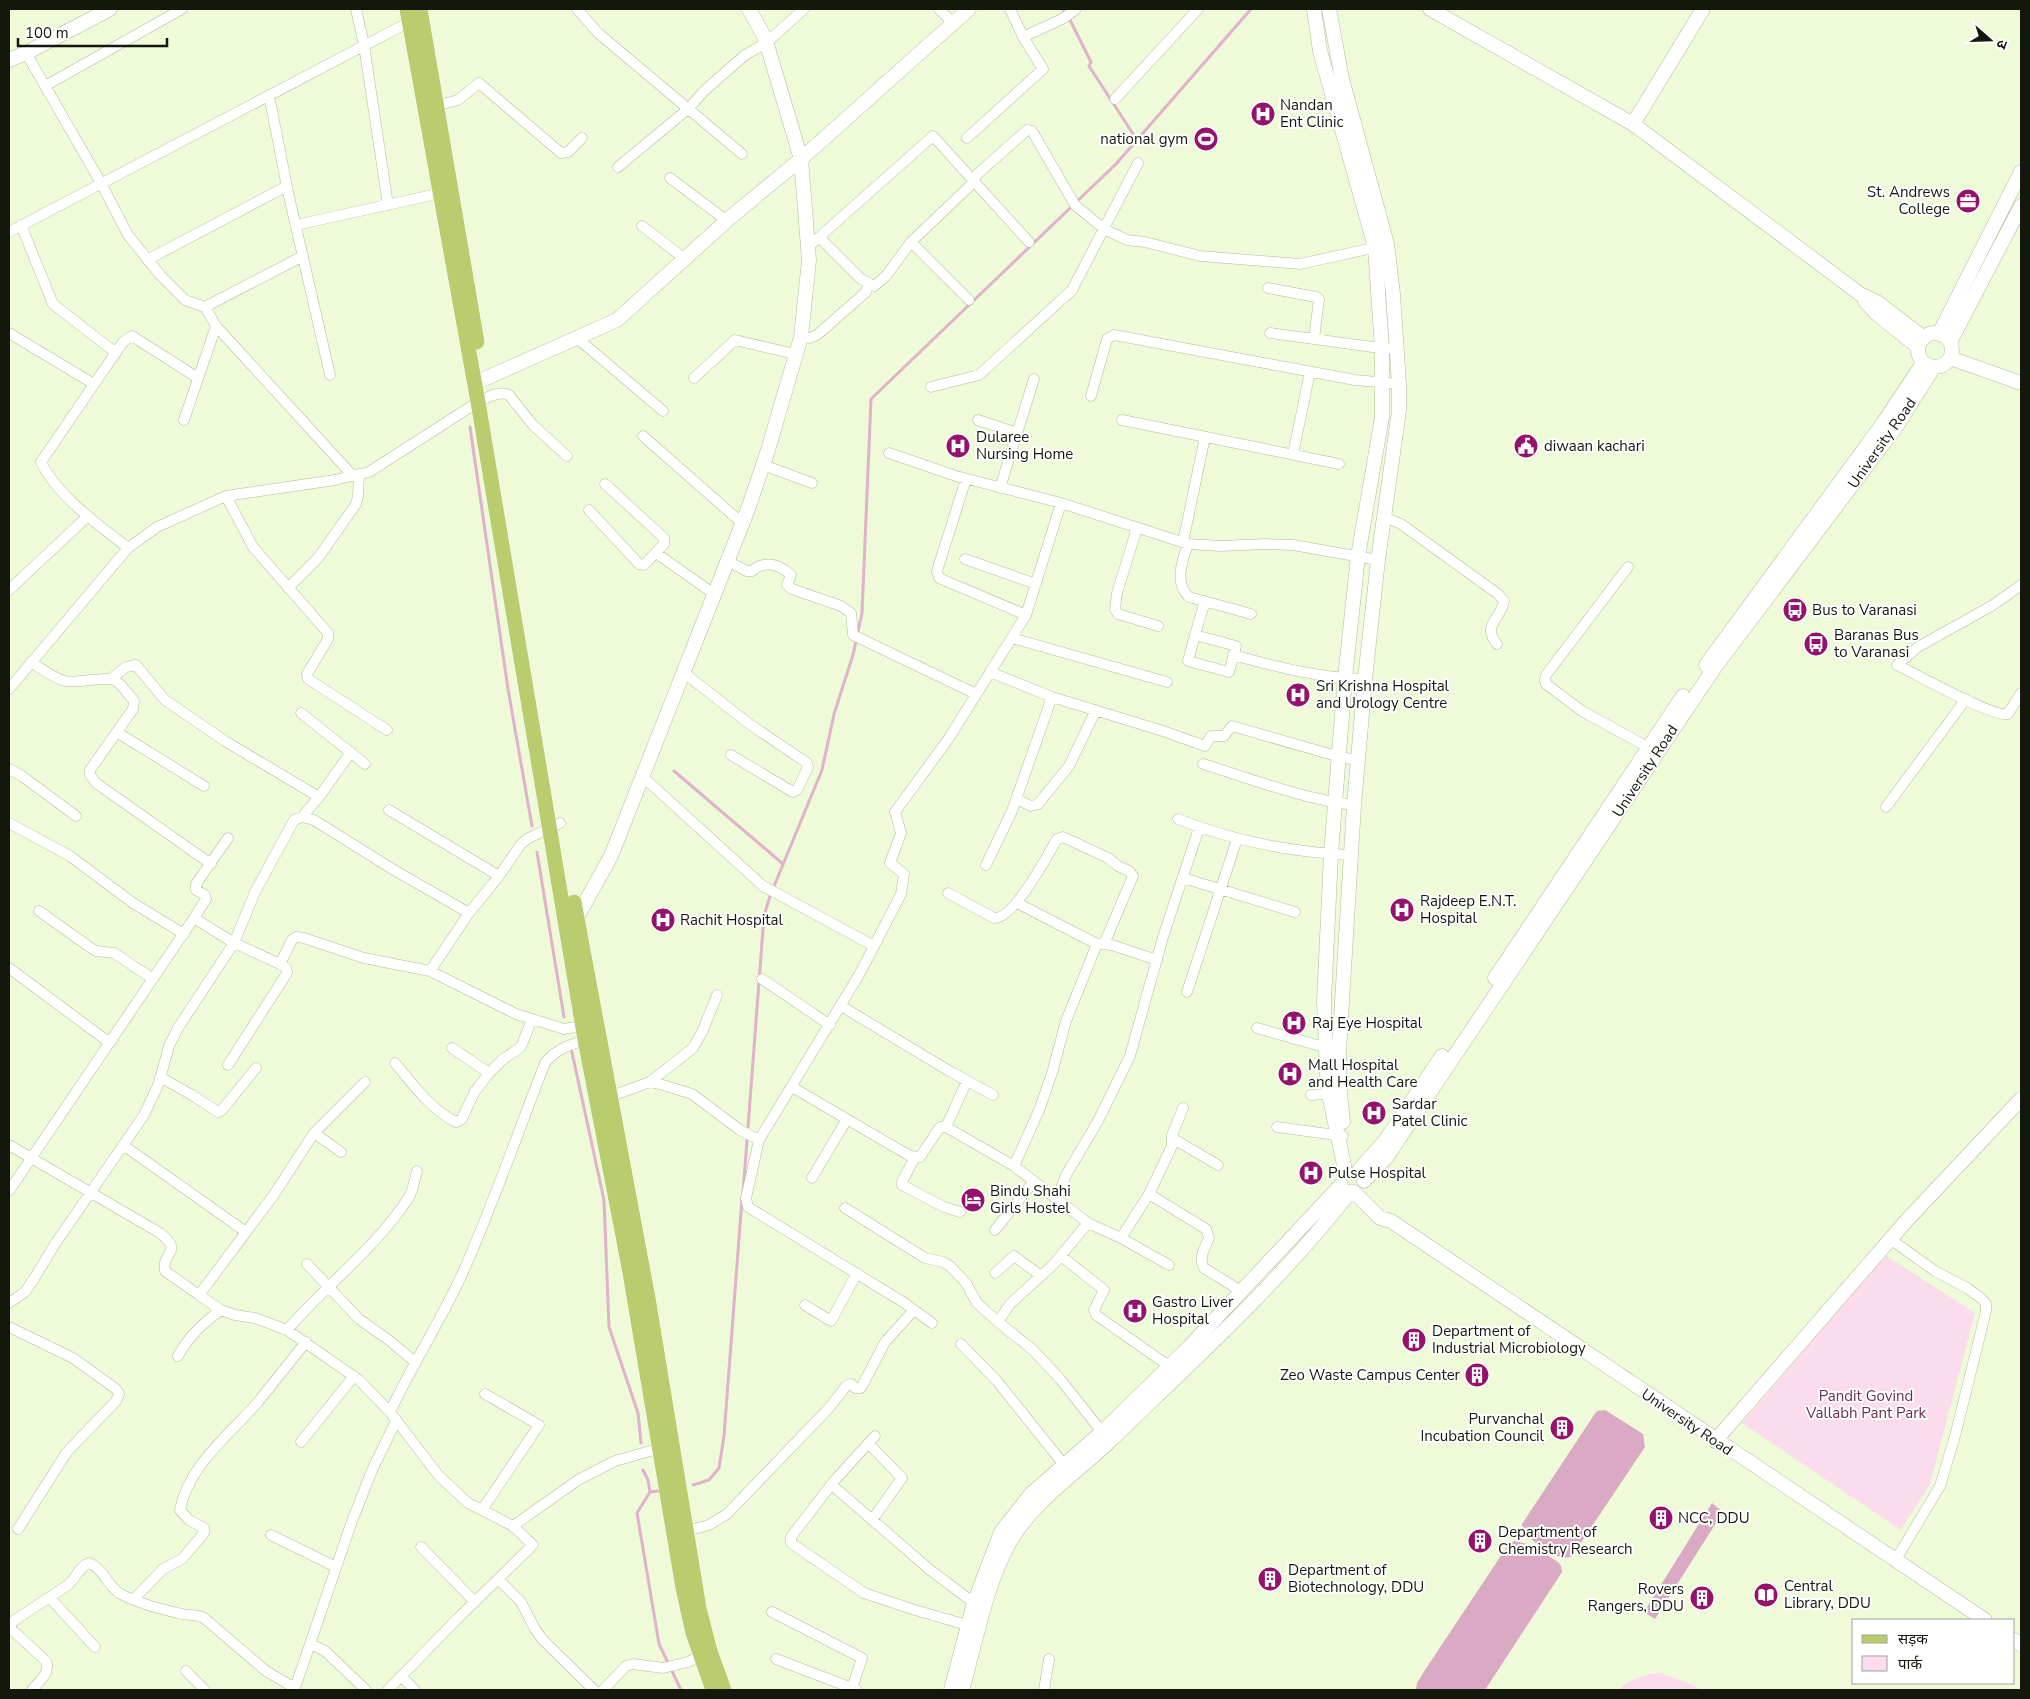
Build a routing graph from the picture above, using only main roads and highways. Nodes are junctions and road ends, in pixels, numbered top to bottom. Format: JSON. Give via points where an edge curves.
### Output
{"nodes":[{"id":1,"x":110,"y":9,"type":"edge"},
{"id":2,"x":749,"y":9,"type":"edge"},
{"id":3,"x":969,"y":9,"type":"edge"},
{"id":4,"x":1314,"y":9,"type":"edge"},
{"id":5,"x":1329,"y":9,"type":"edge"},
{"id":6,"x":1430,"y":9,"type":"edge"},
{"id":7,"x":1702,"y":9,"type":"edge"},
{"id":8,"x":414,"y":14,"type":"edge"},
{"id":9,"x":9,"y":60,"type":"edge"},
{"id":10,"x":1633,"y":124,"type":"junction"},
{"id":11,"x":801,"y":159,"type":"junction"},
{"id":12,"x":2021,"y":172,"type":"edge"},
{"id":13,"x":2021,"y":206,"type":"edge"},
{"id":14,"x":1381,"y":246,"type":"junction"},
{"id":15,"x":1944,"y":338,"type":"junction"},
{"id":16,"x":1921,"y":342,"type":"junction"},
{"id":17,"x":1950,"y":358,"type":"junction"},
{"id":18,"x":1929,"y":365,"type":"junction"},
{"id":19,"x":479,"y":381,"type":"junction"},
{"id":20,"x":2021,"y":383,"type":"edge"},
{"id":21,"x":571,"y":920,"type":"junction"},
{"id":22,"x":1333,"y":1050,"type":"junction"},
{"id":23,"x":2021,"y":1099,"type":"edge"},
{"id":24,"x":1354,"y":1181,"type":"junction"},
{"id":25,"x":1715,"y":1441,"type":"junction"},
{"id":26,"x":1983,"y":1619,"type":"edge"},
{"id":27,"x":705,"y":1653,"type":"junction"},
{"id":28,"x":713,"y":1690,"type":"edge"},
{"id":29,"x":724,"y":1690,"type":"edge"},
{"id":30,"x":951,"y":1690,"type":"edge"},
{"id":31,"x":962,"y":1690,"type":"edge"}],
"edges":[{"from":1,"to":9,"type":"main road"},
{"from":2,"to":11,"type":"main road","via":[[766,43]]},
{"from":3,"to":11,"type":"main road"},
{"from":4,"to":14,"type":"main road","via":[[1320,51]]},
{"from":5,"to":14,"type":"main road"},
{"from":6,"to":10,"type":"main road"},
{"from":7,"to":10,"type":"main road"},
{"from":8,"to":19,"type":"main road"},
{"from":10,"to":16,"type":"main road","via":[[1860,294],[1877,302]]},
{"from":11,"to":19,"type":"main road","via":[[727,220],[618,320]]},
{"from":11,"to":21,"type":"main road","via":[[809,260],[800,337],[763,465],[611,856]]},
{"from":12,"to":15,"type":"main road"},
{"from":13,"to":15,"type":"main road"},
{"from":14,"to":22,"type":"main road","via":[[1382,416],[1358,556],[1331,854],[1324,1001]]},
{"from":14,"to":22,"type":"main road","via":[[1398,351],[1399,411],[1365,679]]},
{"from":15,"to":16,"type":"main road","via":[[1928,335]]},
{"from":15,"to":17,"type":"main road","via":[[1952,349]]},
{"from":16,"to":18,"type":"main road","via":[[1918,352]]},
{"from":17,"to":18,"type":"main road","via":[[1945,364]]},
{"from":17,"to":20,"type":"main road"},
{"from":18,"to":24,"type":"main road","name":"University Road","via":[[1896,427],[1652,750],[1566,890],[1386,1158]]},
{"from":19,"to":21,"type":"main road"},
{"from":21,"to":27,"type":"main road","via":[[604,1099],[648,1298],[665,1447],[680,1533],[699,1608]]},
{"from":22,"to":24,"type":"main road","via":[[1334,1093],[1341,1136]]},
{"from":23,"to":25,"type":"main road","via":[[1890,1239]]},
{"from":24,"to":25,"type":"main road","name":"University Road","via":[[1391,1221]]},
{"from":24,"to":30,"type":"main road","via":[[1240,1291],[1102,1432],[1031,1494],[1001,1532],[967,1625]]},
{"from":24,"to":31,"type":"main road","via":[[1317,1234],[1226,1330],[1023,1522],[1010,1542],[991,1585]]},
{"from":25,"to":26,"type":"main road","name":"University Road"},
{"from":27,"to":28,"type":"main road"},
{"from":27,"to":29,"type":"main road"}]}
